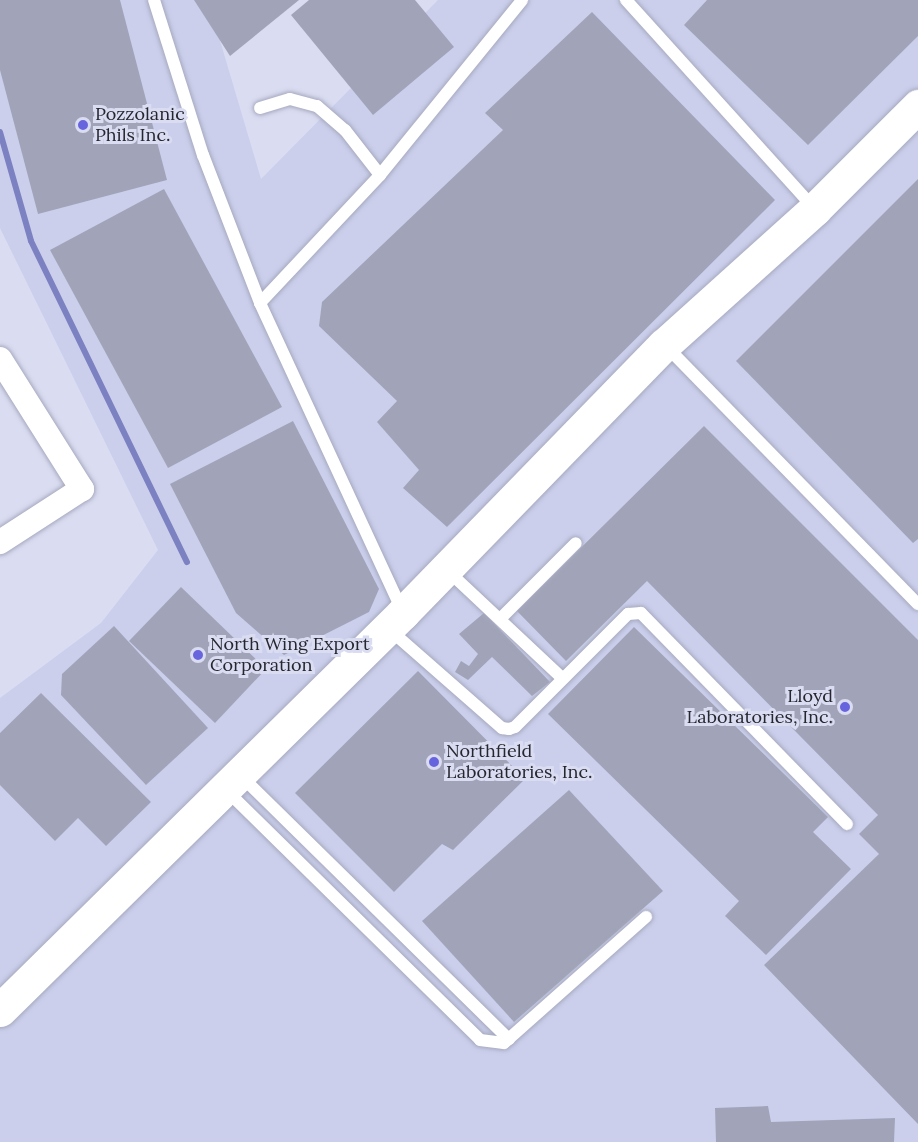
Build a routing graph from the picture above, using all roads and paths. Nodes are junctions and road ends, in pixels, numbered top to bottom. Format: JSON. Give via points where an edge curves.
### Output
{"nodes":[{"id":1,"x":154,"y":0,"type":"edge"},
{"id":2,"x":522,"y":0,"type":"edge"},
{"id":3,"x":626,"y":0,"type":"edge"},
{"id":4,"x":918,"y":106,"type":"edge"},
{"id":5,"x":260,"y":108,"type":"dead end"},
{"id":6,"x":380,"y":175,"type":"junction"},
{"id":7,"x":815,"y":209,"type":"junction"},
{"id":8,"x":260,"y":303,"type":"junction"},
{"id":9,"x":664,"y":345,"type":"junction"},
{"id":10,"x":0,"y":359,"type":"edge"},
{"id":11,"x":0,"y":542,"type":"edge"},
{"id":12,"x":576,"y":543,"type":"dead end"},
{"id":13,"x":446,"y":569,"type":"junction"},
{"id":14,"x":918,"y":604,"type":"edge"},
{"id":15,"x":500,"y":619,"type":"junction"},
{"id":16,"x":396,"y":620,"type":"junction"},
{"id":17,"x":562,"y":678,"type":"junction"},
{"id":18,"x":232,"y":781,"type":"junction"},
{"id":19,"x":847,"y":824,"type":"dead end"},
{"id":20,"x":646,"y":917,"type":"dead end"},
{"id":21,"x":0,"y":1010,"type":"edge"},
{"id":22,"x":509,"y":1038,"type":"junction"}],
"edges":[{"from":1,"to":8,"type":"lane","via":[[203,154]]},
{"from":2,"to":6,"type":"lane"},
{"from":3,"to":7,"type":"lane"},
{"from":4,"to":7,"type":"street"},
{"from":5,"to":6,"type":"lane","via":[[290,99],[317,106],[345,130]]},
{"from":6,"to":8,"type":"lane"},
{"from":7,"to":9,"type":"street"},
{"from":8,"to":16,"type":"lane"},
{"from":9,"to":13,"type":"street"},
{"from":9,"to":14,"type":"lane"},
{"from":10,"to":11,"type":"street","via":[[82,489]]},
{"from":12,"to":15,"type":"lane"},
{"from":13,"to":15,"type":"lane"},
{"from":13,"to":16,"type":"street"},
{"from":15,"to":17,"type":"lane"},
{"from":16,"to":17,"type":"lane","via":[[502,728],[515,727]]},
{"from":16,"to":18,"type":"street"},
{"from":17,"to":19,"type":"lane","via":[[628,614],[640,613]]},
{"from":18,"to":21,"type":"street"},
{"from":18,"to":22,"type":"lane"},
{"from":18,"to":22,"type":"lane","via":[[480,1040],[504,1043]]},
{"from":20,"to":22,"type":"lane"}]}
